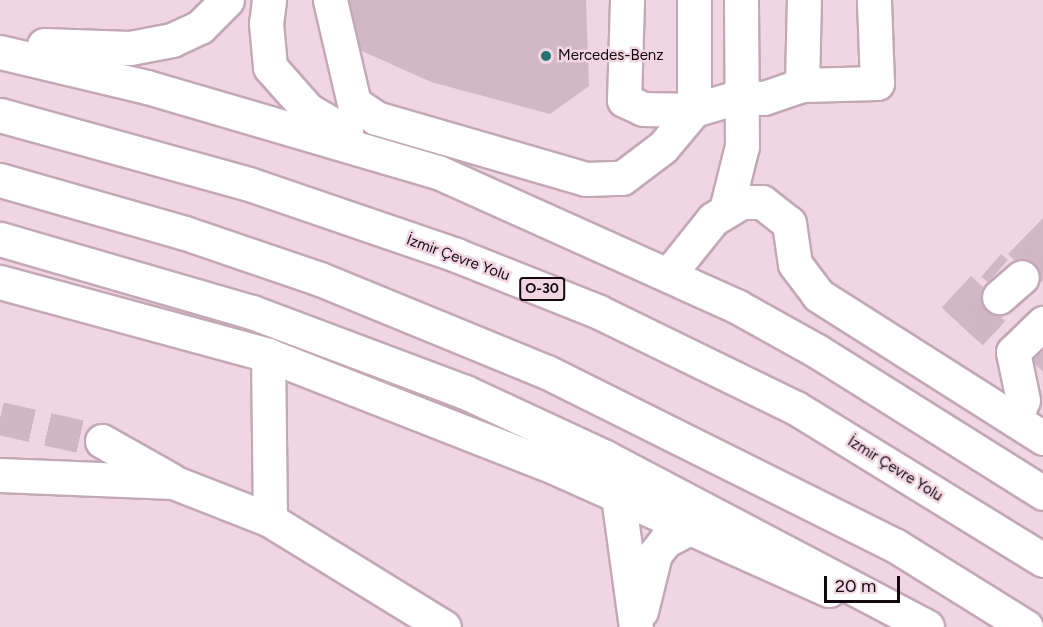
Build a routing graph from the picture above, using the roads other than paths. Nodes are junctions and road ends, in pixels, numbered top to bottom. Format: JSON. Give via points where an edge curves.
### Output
{"nodes":[{"id":1,"x":227,"y":0,"type":"edge"},
{"id":2,"x":269,"y":0,"type":"edge"},
{"id":3,"x":330,"y":0,"type":"edge"},
{"id":4,"x":627,"y":0,"type":"edge"},
{"id":5,"x":694,"y":0,"type":"edge"},
{"id":6,"x":741,"y":0,"type":"edge"},
{"id":7,"x":804,"y":0,"type":"edge"},
{"id":8,"x":874,"y":0,"type":"edge"},
{"id":9,"x":0,"y":40,"type":"edge"},
{"id":10,"x":0,"y":52,"type":"edge"},
{"id":11,"x":802,"y":85,"type":"junction"},
{"id":12,"x":751,"y":98,"type":"junction"},
{"id":13,"x":694,"y":110,"type":"junction"},
{"id":14,"x":0,"y":115,"type":"edge"},
{"id":15,"x":389,"y":157,"type":"junction"},
{"id":16,"x":0,"y":180,"type":"edge"},
{"id":17,"x":762,"y":202,"type":"junction"},
{"id":18,"x":726,"y":210,"type":"junction"},
{"id":19,"x":0,"y":238,"type":"edge"},
{"id":20,"x":669,"y":274,"type":"junction"},
{"id":21,"x":0,"y":282,"type":"edge"},
{"id":22,"x":1043,"y":323,"type":"edge"},
{"id":23,"x":268,"y":355,"type":"junction"},
{"id":24,"x":1016,"y":417,"type":"junction"},
{"id":25,"x":1043,"y":438,"type":"edge"},
{"id":26,"x":102,"y":441,"type":"tunnel mouth"},
{"id":27,"x":0,"y":475,"type":"edge"},
{"id":28,"x":173,"y":482,"type":"junction"},
{"id":29,"x":1043,"y":493,"type":"edge"},
{"id":30,"x":618,"y":496,"type":"junction"},
{"id":31,"x":270,"y":520,"type":"junction"},
{"id":32,"x":689,"y":528,"type":"junction"},
{"id":33,"x":1043,"y":560,"type":"edge"},
{"id":34,"x":444,"y":627,"type":"edge"},
{"id":35,"x":637,"y":627,"type":"edge"},
{"id":36,"x":915,"y":627,"type":"edge"},
{"id":37,"x":927,"y":627,"type":"edge"},
{"id":38,"x":1026,"y":627,"type":"edge"}],
"edges":[{"from":1,"to":9,"type":"main road","via":[[200,27],[172,40],[130,48],[81,49]]},
{"from":2,"to":15,"type":"main road","via":[[266,23],[270,67],[283,86],[308,110]]},
{"from":3,"to":13,"type":"main road","via":[[354,103],[376,118],[551,171],[586,179],[622,178],[663,147]]},
{"from":4,"to":13,"type":"main road","via":[[624,100],[643,109]]},
{"from":5,"to":13,"type":"main road"},
{"from":6,"to":12,"type":"main road"},
{"from":7,"to":11,"type":"main road"},
{"from":8,"to":11,"type":"main road","via":[[877,83]]},
{"from":10,"to":15,"type":"main road","via":[[147,87]]},
{"from":11,"to":12,"type":"main road"},
{"from":12,"to":13,"type":"main road"},
{"from":12,"to":17,"type":"main road","via":[[759,139]]},
{"from":12,"to":18,"type":"main road","via":[[740,164]]},
{"from":14,"to":33,"type":"main road","name":"İzmir Çevre Yolu","number":"O-30","via":[[249,184],[456,255],[599,312],[796,408]]},
{"from":15,"to":20,"type":"main road","via":[[438,172]]},
{"from":16,"to":38,"type":"main road","via":[[185,233],[320,279],[548,372],[896,546]]},
{"from":17,"to":18,"type":"main road","via":[[741,202]]},
{"from":17,"to":24,"type":"main road","via":[[789,223],[795,264],[818,295]]},
{"from":18,"to":20,"type":"main road","via":[[699,234]]},
{"from":19,"to":37,"type":"main road","via":[[252,312],[465,392],[615,462]]},
{"from":20,"to":29,"type":"main road","via":[[817,351]]},
{"from":21,"to":23,"type":"main road"},
{"from":22,"to":24,"type":"main road","via":[[1003,343],[1023,400]]},
{"from":23,"to":30,"type":"main road"},
{"from":23,"to":31,"type":"main road"},
{"from":24,"to":25,"type":"main road"},
{"from":26,"to":28,"type":"main road"},
{"from":27,"to":28,"type":"main road"},
{"from":28,"to":31,"type":"main road"},
{"from":30,"to":32,"type":"main road"},
{"from":30,"to":35,"type":"main road"},
{"from":31,"to":34,"type":"main road"},
{"from":32,"to":35,"type":"main road","via":[[665,541],[655,554]]},
{"from":32,"to":36,"type":"main road"}]}
